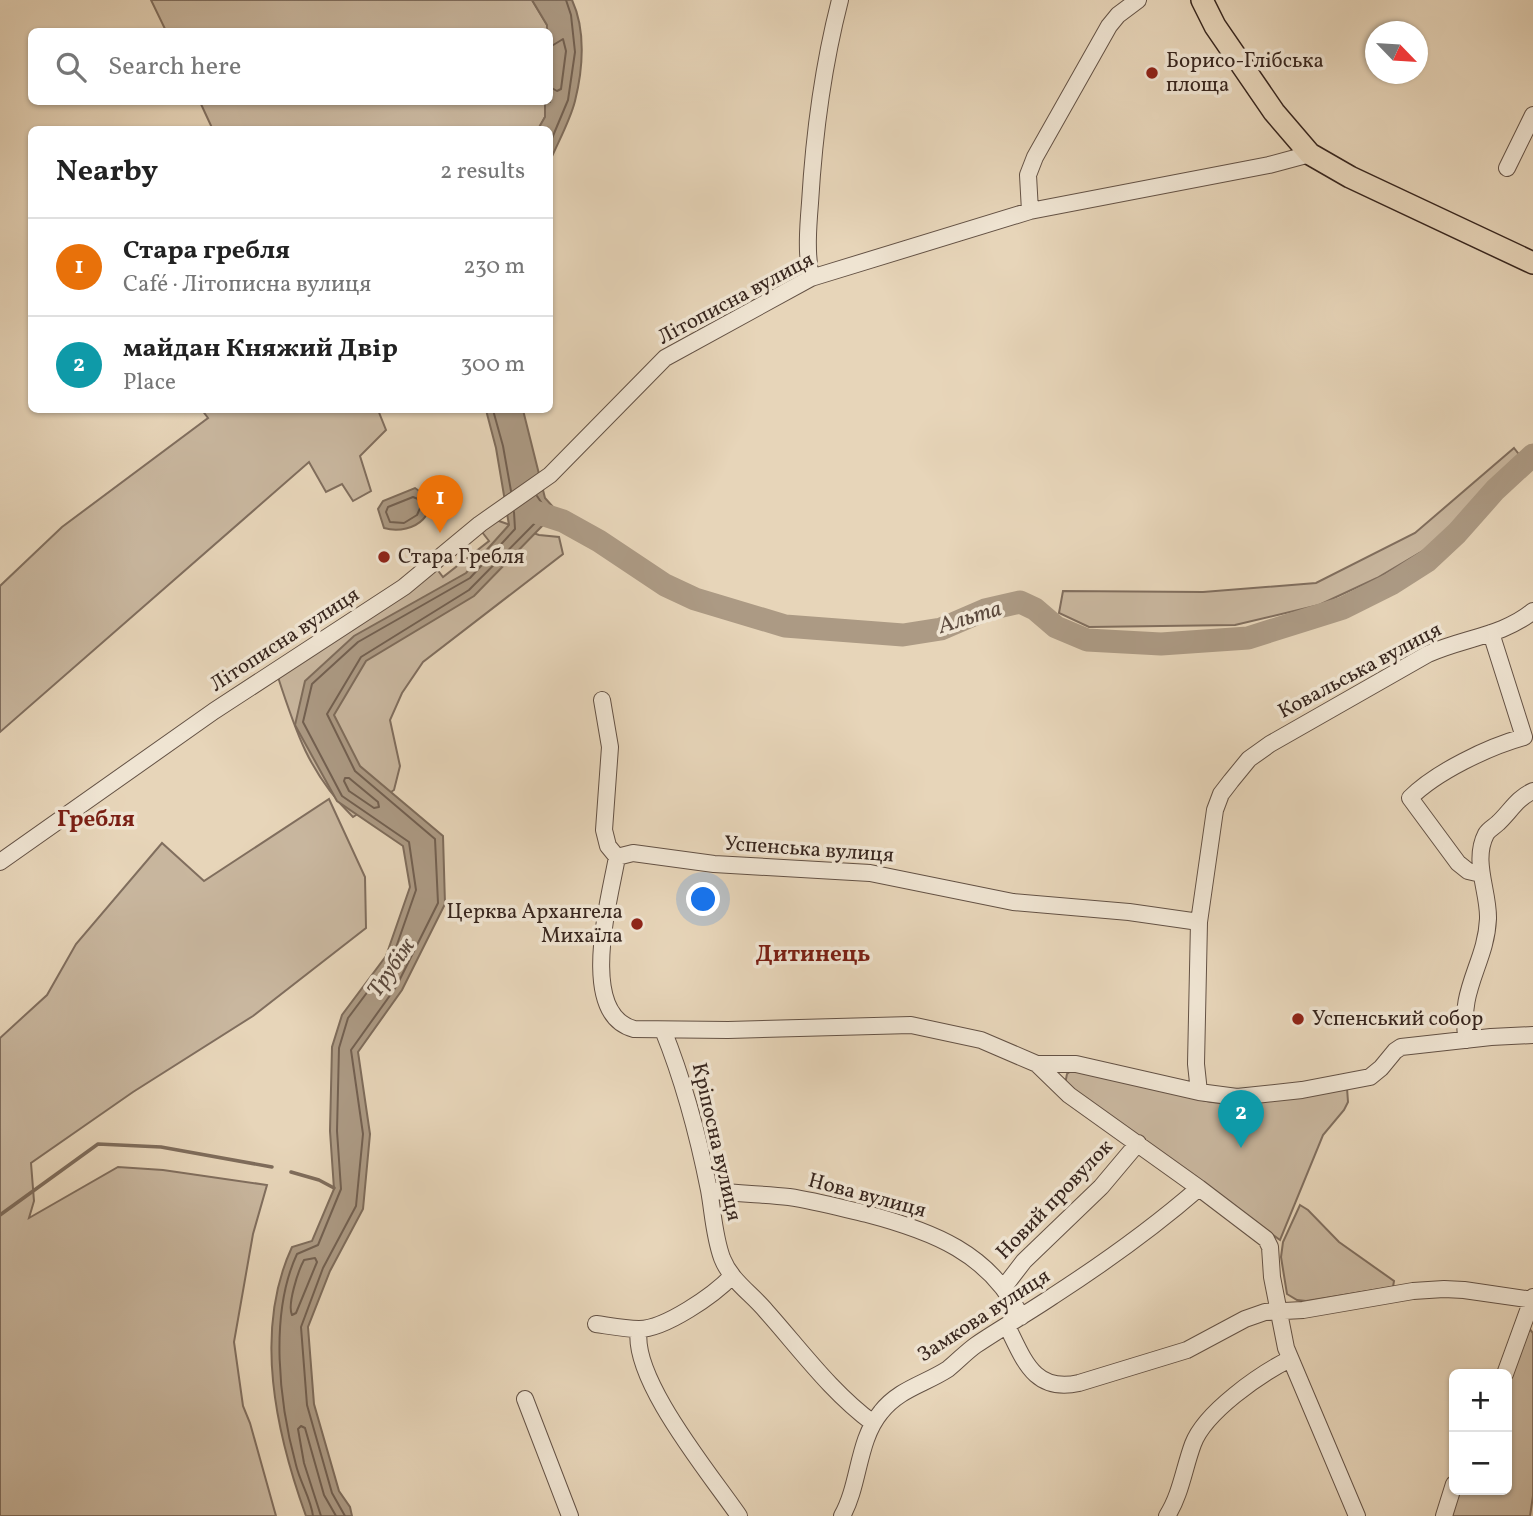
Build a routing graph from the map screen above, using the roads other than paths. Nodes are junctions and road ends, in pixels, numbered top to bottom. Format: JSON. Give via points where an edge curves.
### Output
{"nodes":[{"id":1,"x":840,"y":0,"type":"edge"},
{"id":2,"x":1138,"y":0,"type":"edge"},
{"id":3,"x":1202,"y":0,"type":"edge"},
{"id":4,"x":1533,"y":115,"type":"edge"},
{"id":5,"x":1310,"y":154,"type":"junction"},
{"id":6,"x":1507,"y":168,"type":"dead end"},
{"id":7,"x":1030,"y":211,"type":"junction"},
{"id":8,"x":1533,"y":263,"type":"edge"},
{"id":9,"x":811,"y":278,"type":"junction"},
{"id":10,"x":1533,"y":611,"type":"edge"},
{"id":11,"x":1491,"y":633,"type":"junction"},
{"id":12,"x":602,"y":700,"type":"dead end"},
{"id":13,"x":1533,"y":791,"type":"edge"},
{"id":14,"x":618,"y":857,"type":"junction"},
{"id":15,"x":0,"y":862,"type":"edge"},
{"id":16,"x":1481,"y":874,"type":"junction"},
{"id":17,"x":1199,"y":922,"type":"junction"},
{"id":18,"x":663,"y":1030,"type":"junction"},
{"id":19,"x":1533,"y":1035,"type":"edge"},
{"id":20,"x":1467,"y":1040,"type":"junction"},
{"id":21,"x":1037,"y":1064,"type":"junction"},
{"id":22,"x":1199,"y":1093,"type":"junction"},
{"id":23,"x":1138,"y":1143,"type":"junction"},
{"id":24,"x":1199,"y":1188,"type":"junction"},
{"id":25,"x":709,"y":1190,"type":"junction"},
{"id":26,"x":732,"y":1276,"type":"junction"},
{"id":27,"x":1004,"y":1287,"type":"junction"},
{"id":28,"x":1533,"y":1299,"type":"edge"},
{"id":29,"x":1278,"y":1311,"type":"junction"},
{"id":30,"x":1014,"y":1322,"type":"junction"},
{"id":31,"x":596,"y":1324,"type":"dead end"},
{"id":32,"x":639,"y":1329,"type":"junction"},
{"id":33,"x":1290,"y":1359,"type":"junction"},
{"id":34,"x":1507,"y":1369,"type":"edge"},
{"id":35,"x":526,"y":1399,"type":"dead end"},
{"id":36,"x":873,"y":1423,"type":"junction"},
{"id":37,"x":1450,"y":1495,"type":"edge"},
{"id":38,"x":570,"y":1516,"type":"edge"},
{"id":39,"x":739,"y":1516,"type":"edge"},
{"id":40,"x":842,"y":1516,"type":"edge"},
{"id":41,"x":1167,"y":1516,"type":"edge"},
{"id":42,"x":1357,"y":1516,"type":"edge"},
{"id":43,"x":1444,"y":1516,"type":"edge"}],
"edges":[{"from":1,"to":9,"type":"street","via":[[812,171]]},
{"from":2,"to":7,"type":"street","via":[[1109,26],[1041,144],[1028,175]]},
{"from":3,"to":5,"type":"main road","via":[[1274,112]]},
{"from":4,"to":6,"type":"street"},
{"from":5,"to":7,"type":"street","name":"Літописна вулиця"},
{"from":5,"to":8,"type":"main road"},
{"from":7,"to":9,"type":"street","name":"Літописна вулиця"},
{"from":9,"to":15,"type":"street","name":"Літописна вулиця","via":[[665,358],[550,475],[404,587],[215,711]]},
{"from":10,"to":11,"type":"street","name":"Ковальська вулиця","via":[[1511,627]]},
{"from":11,"to":16,"type":"street","via":[[1524,737],[1449,771],[1410,798],[1458,863]]},
{"from":11,"to":17,"type":"street","name":"Ковальська вулиця","via":[[1428,654],[1250,759],[1218,800]]},
{"from":12,"to":14,"type":"street","via":[[610,747],[604,830],[608,846]]},
{"from":13,"to":16,"type":"street","via":[[1487,833]]},
{"from":14,"to":17,"type":"street","name":"Успенська вулиця","via":[[642,854],[715,864],[870,873],[1013,902]]},
{"from":14,"to":18,"type":"street","via":[[602,955],[606,1006],[627,1027]]},
{"from":16,"to":20,"type":"street","via":[[1488,918],[1466,1000]]},
{"from":17,"to":22,"type":"street","name":"Ковальська вулиця"},
{"from":18,"to":21,"type":"street","via":[[911,1025],[981,1040]]},
{"from":18,"to":25,"type":"street","name":"Кріпосна вулиця","via":[[687,1098]]},
{"from":19,"to":20,"type":"street"},
{"from":20,"to":22,"type":"street","via":[[1401,1047],[1374,1075],[1349,1082],[1260,1096]]},
{"from":21,"to":22,"type":"street","via":[[1084,1065]]},
{"from":21,"to":23,"type":"street","via":[[1069,1095]]},
{"from":23,"to":24,"type":"street"},
{"from":23,"to":27,"type":"street","name":"Новий провулок"},
{"from":24,"to":29,"type":"street","via":[[1269,1243]]},
{"from":24,"to":30,"type":"street","name":"Замкова вулиця","via":[[1121,1250]]},
{"from":25,"to":26,"type":"street","name":"Кріпосна вулиця","via":[[718,1245]]},
{"from":25,"to":27,"type":"street","name":"Нова вулиця","via":[[812,1201],[920,1230],[973,1259]]},
{"from":26,"to":32,"type":"street","via":[[701,1302],[657,1325]]},
{"from":26,"to":36,"type":"street","name":"Кріпосна вулиця","via":[[841,1397]]},
{"from":27,"to":30,"type":"street","name":"Нова вулиця"},
{"from":28,"to":29,"type":"street","name":"Нова вулиця","via":[[1444,1289]]},
{"from":28,"to":34,"type":"street"},
{"from":29,"to":30,"type":"street","name":"Нова вулиця","via":[[1252,1315],[1172,1355],[1064,1386],[1049,1385],[1033,1372]]},
{"from":29,"to":33,"type":"street"},
{"from":30,"to":36,"type":"street","name":"Замкова вулиця","via":[[948,1368],[896,1396]]},
{"from":31,"to":32,"type":"street"},
{"from":32,"to":39,"type":"street","via":[[641,1360],[652,1385]]},
{"from":33,"to":41,"type":"street","via":[[1251,1382],[1201,1429]]},
{"from":33,"to":42,"type":"street"},
{"from":35,"to":38,"type":"street"},
{"from":36,"to":40,"type":"street","name":"Замкова вулиця"},
{"from":37,"to":43,"type":"street"}]}
